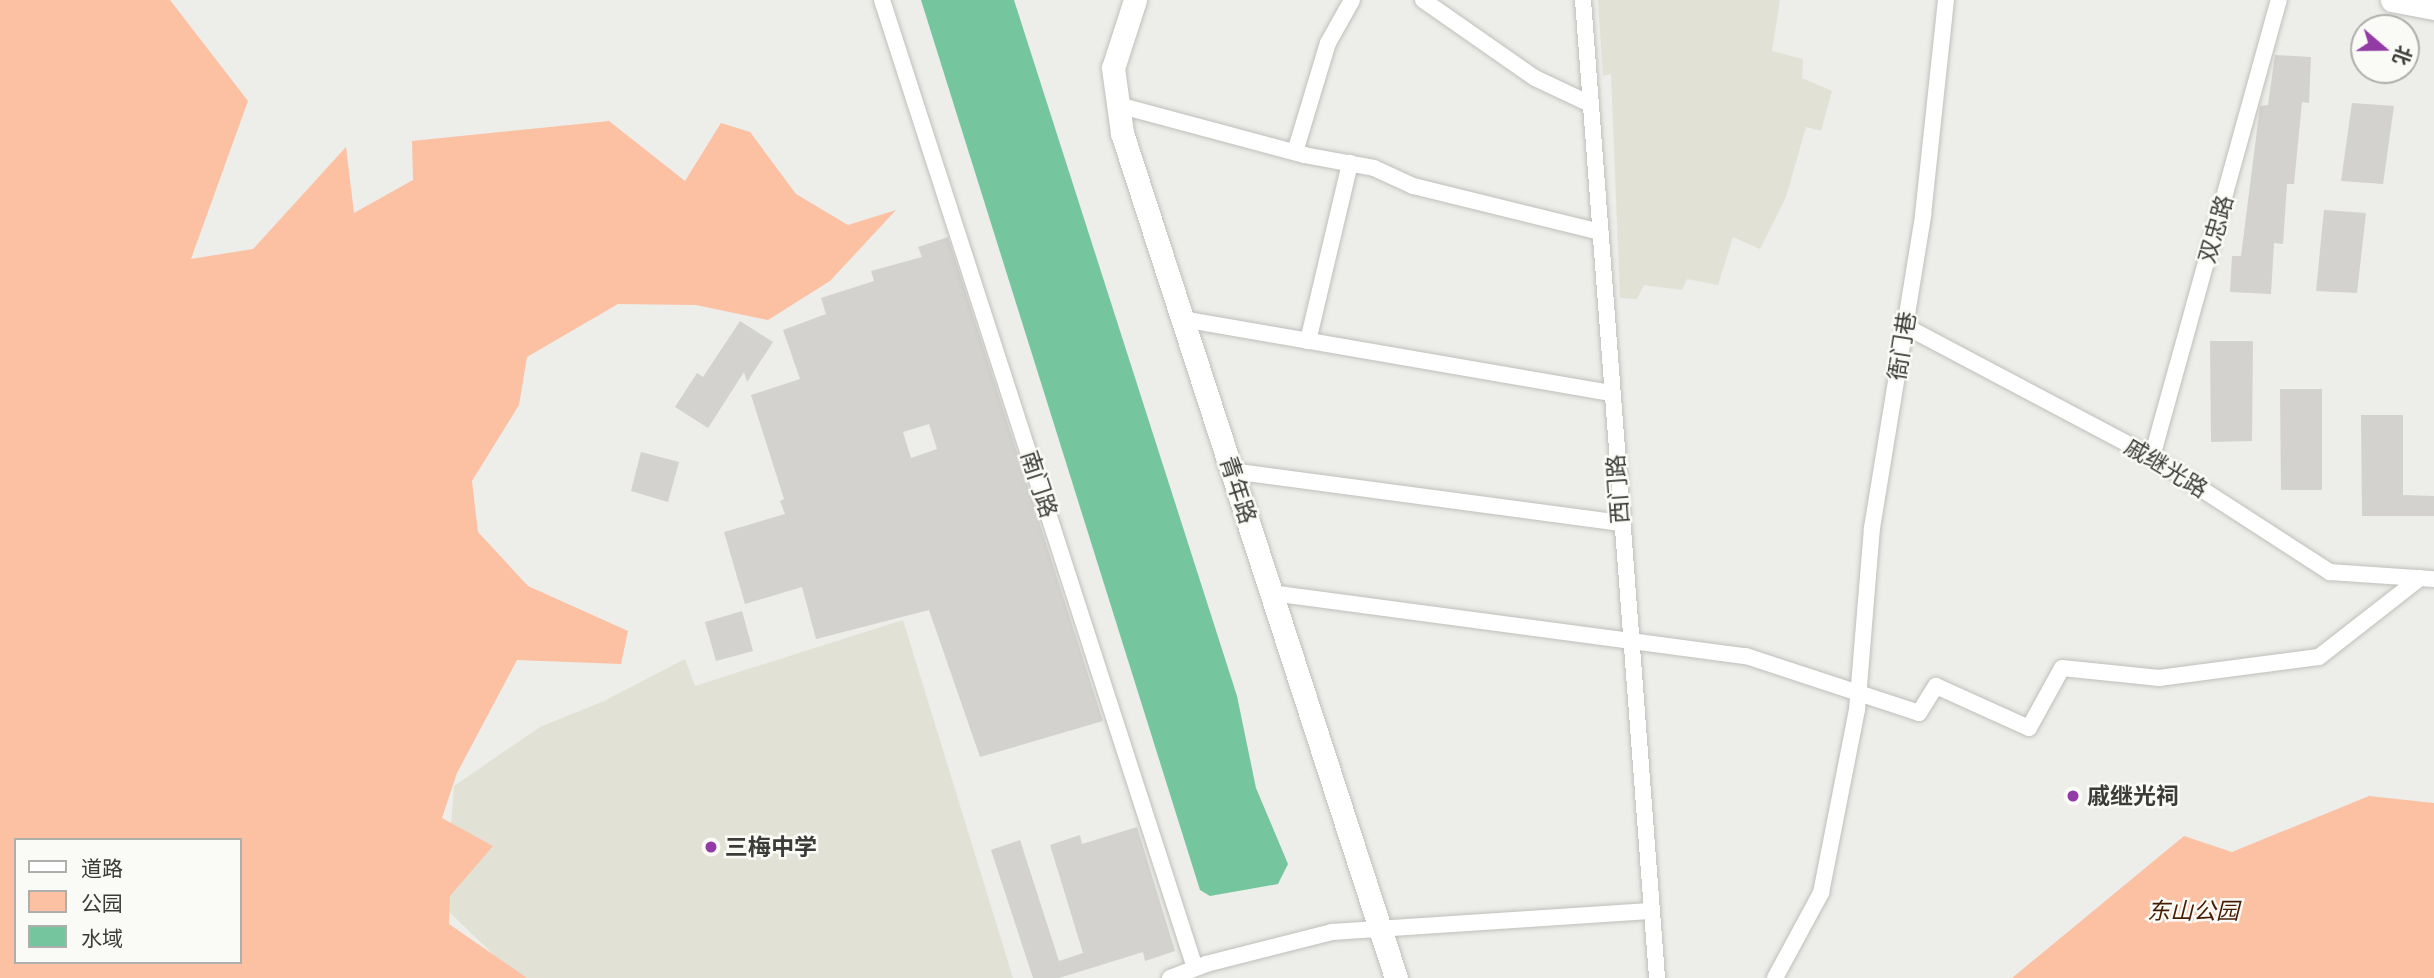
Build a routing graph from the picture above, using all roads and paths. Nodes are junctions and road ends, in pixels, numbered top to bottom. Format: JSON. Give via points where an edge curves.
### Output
{"nodes":[{"id":1,"x":883,"y":0,"type":"edge"},
{"id":2,"x":1135,"y":0,"type":"edge"},
{"id":3,"x":1352,"y":0,"type":"edge"},
{"id":4,"x":1423,"y":0,"type":"edge"},
{"id":5,"x":1583,"y":0,"type":"edge"},
{"id":6,"x":1946,"y":0,"type":"edge"},
{"id":7,"x":2279,"y":0,"type":"edge"},
{"id":8,"x":2392,"y":0,"type":"edge"},
{"id":9,"x":2434,"y":8,"type":"edge"},
{"id":10,"x":1590,"y":103,"type":"junction"},
{"id":11,"x":1118,"y":105,"type":"junction"},
{"id":12,"x":1295,"y":152,"type":"junction"},
{"id":13,"x":1350,"y":163,"type":"junction"},
{"id":14,"x":1600,"y":232,"type":"junction"},
{"id":15,"x":1182,"y":319,"type":"junction"},
{"id":16,"x":1905,"y":326,"type":"junction"},
{"id":17,"x":1308,"y":341,"type":"junction"},
{"id":18,"x":1611,"y":393,"type":"junction"},
{"id":19,"x":2152,"y":457,"type":"junction"},
{"id":20,"x":1231,"y":471,"type":"junction"},
{"id":21,"x":1621,"y":523,"type":"junction"},
{"id":22,"x":2427,"y":578,"type":"edge"},
{"id":23,"x":1271,"y":593,"type":"junction"},
{"id":24,"x":1629,"y":637,"type":"junction"},
{"id":25,"x":1858,"y":691,"type":"junction"},
{"id":26,"x":1649,"y":911,"type":"junction"},
{"id":27,"x":1380,"y":929,"type":"junction"},
{"id":28,"x":1201,"y":966,"type":"junction"},
{"id":29,"x":1170,"y":978,"type":"edge"},
{"id":30,"x":1396,"y":978,"type":"edge"},
{"id":31,"x":1657,"y":978,"type":"edge"},
{"id":32,"x":1776,"y":978,"type":"edge"}],
"edges":[{"from":1,"to":28,"type":"street","name":"南门路"},
{"from":2,"to":11,"type":"main road","name":"青年路","via":[[1113,68]]},
{"from":3,"to":12,"type":"street","via":[[1328,43]]},
{"from":4,"to":10,"type":"street","via":[[1535,78]]},
{"from":5,"to":10,"type":"street","name":"西门路"},
{"from":6,"to":16,"type":"street","name":"衙门巷","via":[[1923,215]]},
{"from":7,"to":19,"type":"street","name":"双忠路"},
{"from":8,"to":9,"type":"main road"},
{"from":10,"to":14,"type":"street","name":"西门路"},
{"from":11,"to":12,"type":"street"},
{"from":11,"to":15,"type":"main road","name":"青年路","via":[[1122,133]]},
{"from":12,"to":13,"type":"street"},
{"from":13,"to":14,"type":"street","via":[[1374,168],[1413,186]]},
{"from":13,"to":17,"type":"street"},
{"from":14,"to":18,"type":"street","name":"西门路"},
{"from":15,"to":17,"type":"street"},
{"from":15,"to":20,"type":"main road","name":"青年路"},
{"from":16,"to":19,"type":"street","name":"戚继光路"},
{"from":16,"to":25,"type":"street","name":"衙门巷","via":[[1872,528]]},
{"from":17,"to":18,"type":"street"},
{"from":18,"to":21,"type":"street","name":"西门路"},
{"from":19,"to":22,"type":"street","name":"戚继光路","via":[[2330,572]]},
{"from":20,"to":21,"type":"street"},
{"from":20,"to":23,"type":"main road","name":"青年路"},
{"from":21,"to":24,"type":"street","name":"西门路"},
{"from":22,"to":25,"type":"street","via":[[2319,657],[2159,678],[2062,668],[2029,728],[1936,686],[1919,713]]},
{"from":23,"to":24,"type":"street"},
{"from":23,"to":27,"type":"main road","name":"青年路"},
{"from":24,"to":25,"type":"street","via":[[1746,656]]},
{"from":24,"to":26,"type":"street","name":"西门路"},
{"from":25,"to":32,"type":"street","via":[[1821,893]]},
{"from":26,"to":27,"type":"street"},
{"from":26,"to":31,"type":"street","name":"西门路"},
{"from":27,"to":28,"type":"street","via":[[1332,932]]},
{"from":27,"to":30,"type":"main road","name":"青年路"},
{"from":28,"to":29,"type":"street"}]}
